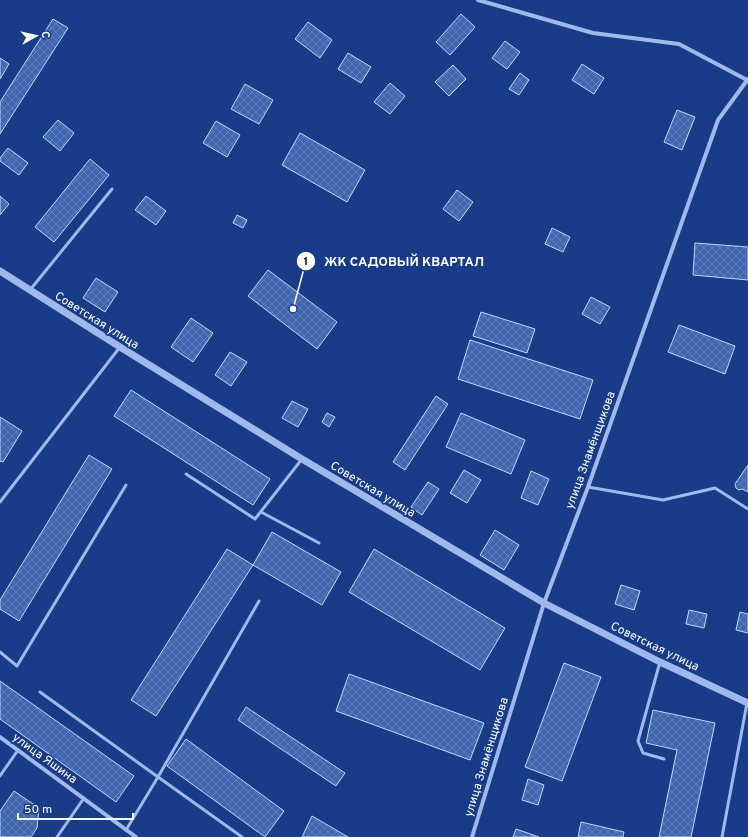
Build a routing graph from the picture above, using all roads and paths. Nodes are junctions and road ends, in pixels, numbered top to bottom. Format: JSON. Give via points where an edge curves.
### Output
{"nodes":[{"id":1,"x":478,"y":0,"type":"edge"},
{"id":2,"x":747,"y":79,"type":"edge"},
{"id":3,"x":112,"y":189,"type":"dead end"},
{"id":4,"x":0,"y":271,"type":"edge"},
{"id":5,"x":29,"y":291,"type":"junction"},
{"id":6,"x":120,"y":347,"type":"junction"},
{"id":7,"x":302,"y":460,"type":"junction"},
{"id":8,"x":186,"y":474,"type":"dead end"},
{"id":9,"x":126,"y":485,"type":"dead end"},
{"id":10,"x":588,"y":487,"type":"junction"},
{"id":11,"x":0,"y":502,"type":"edge"},
{"id":12,"x":748,"y":509,"type":"edge"},
{"id":13,"x":261,"y":512,"type":"junction"},
{"id":14,"x":319,"y":543,"type":"dead end"},
{"id":15,"x":259,"y":601,"type":"dead end"},
{"id":16,"x":544,"y":603,"type":"junction"},
{"id":17,"x":0,"y":652,"type":"edge"},
{"id":18,"x":660,"y":662,"type":"junction"},
{"id":19,"x":40,"y":692,"type":"dead end"},
{"id":20,"x":748,"y":702,"type":"edge"},
{"id":21,"x":0,"y":737,"type":"edge"},
{"id":22,"x":18,"y":750,"type":"junction"},
{"id":23,"x":664,"y":759,"type":"dead end"},
{"id":24,"x":0,"y":776,"type":"edge"},
{"id":25,"x":158,"y":777,"type":"junction"},
{"id":26,"x":84,"y":798,"type":"junction"},
{"id":27,"x":126,"y":830,"type":"junction"},
{"id":28,"x":57,"y":837,"type":"edge"},
{"id":29,"x":136,"y":837,"type":"edge"},
{"id":30,"x":242,"y":837,"type":"edge"},
{"id":31,"x":472,"y":837,"type":"edge"},
{"id":32,"x":722,"y":837,"type":"edge"}],
"edges":[{"from":1,"to":2,"type":"street","via":[[593,33],[679,44]]},
{"from":2,"to":10,"type":"street","name":"улица Знамёнщикова","via":[[718,120]]},
{"from":3,"to":5,"type":"lane"},
{"from":4,"to":5,"type":"street","name":"Советская улица"},
{"from":5,"to":6,"type":"street","name":"Советская улица"},
{"from":6,"to":7,"type":"street","name":"Советская улица"},
{"from":6,"to":11,"type":"lane"},
{"from":7,"to":13,"type":"lane"},
{"from":7,"to":16,"type":"street","name":"Советская улица"},
{"from":8,"to":13,"type":"lane","via":[[255,519]]},
{"from":9,"to":17,"type":"lane","via":[[17,666]]},
{"from":10,"to":12,"type":"lane","via":[[663,500],[715,488]]},
{"from":10,"to":16,"type":"street","name":"улица Знамёнщикова"},
{"from":13,"to":14,"type":"lane"},
{"from":15,"to":25,"type":"lane"},
{"from":16,"to":18,"type":"street","name":"Советская улица"},
{"from":16,"to":31,"type":"street","name":"улица Знамёнщикова"},
{"from":18,"to":20,"type":"street","name":"Советская улица"},
{"from":18,"to":23,"type":"lane","via":[[638,741],[643,753]]},
{"from":19,"to":25,"type":"lane"},
{"from":20,"to":32,"type":"lane"},
{"from":21,"to":22,"type":"street","name":"улица Яшина"},
{"from":22,"to":24,"type":"lane"},
{"from":22,"to":26,"type":"street","name":"улица Яшина"},
{"from":25,"to":27,"type":"lane"},
{"from":25,"to":30,"type":"lane"},
{"from":26,"to":27,"type":"street","name":"улица Яшина"},
{"from":26,"to":28,"type":"lane"},
{"from":27,"to":29,"type":"street","name":"улица Яшина"}]}
